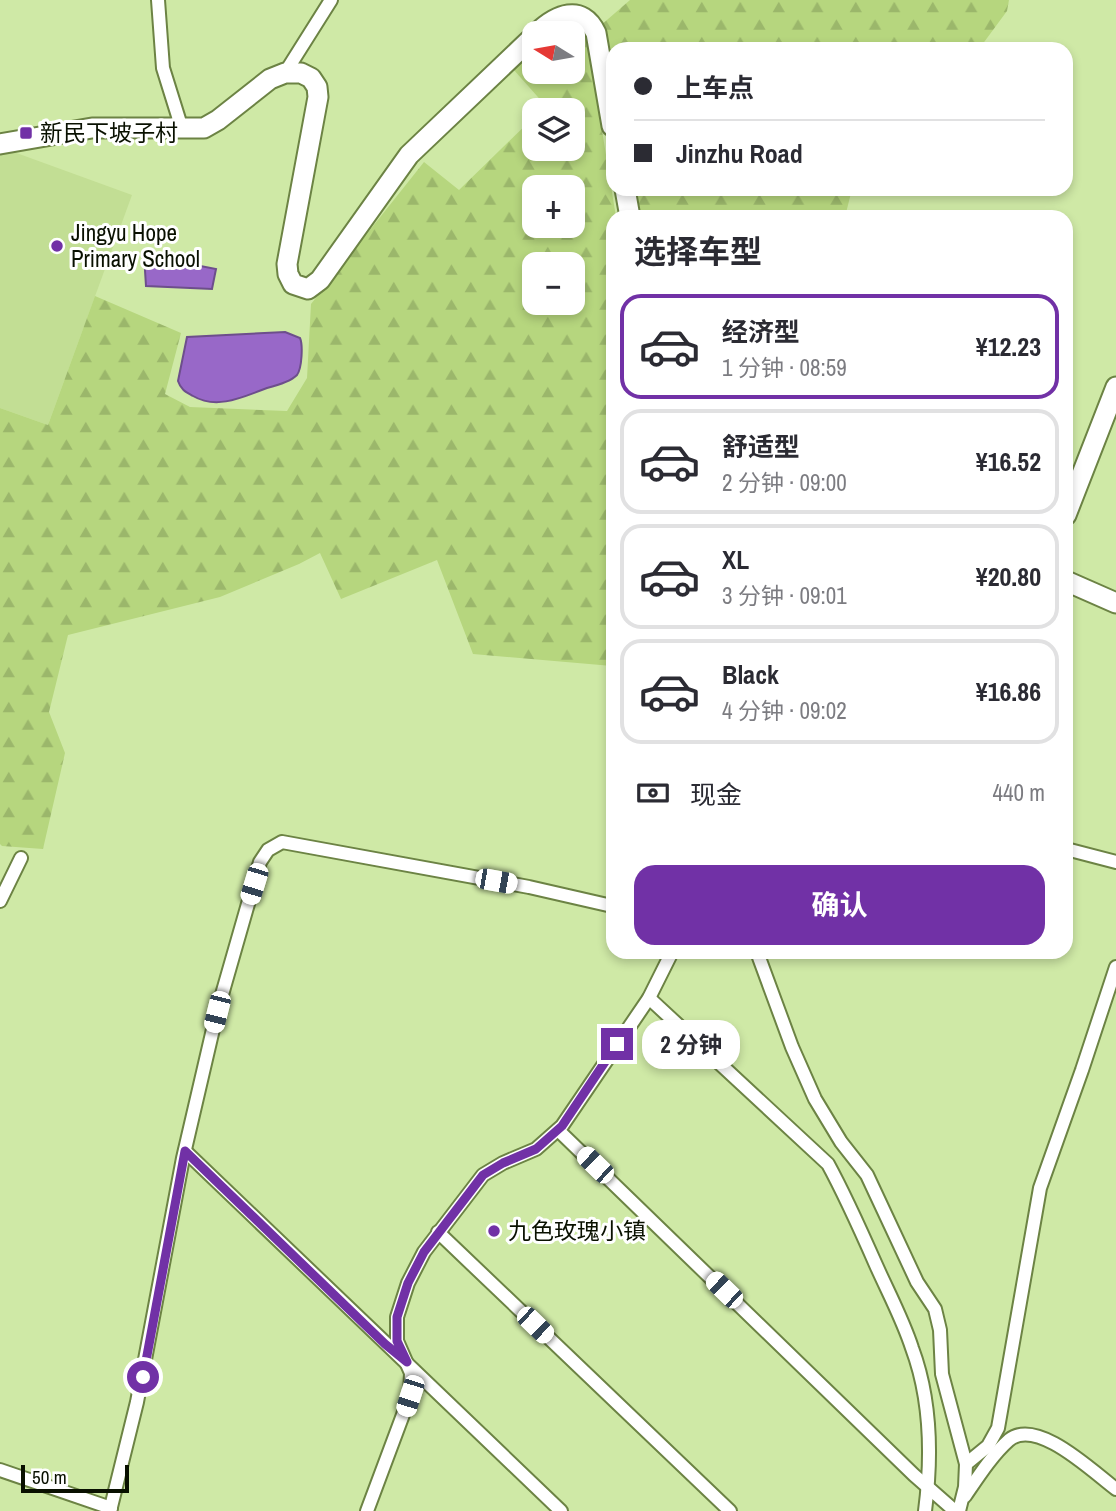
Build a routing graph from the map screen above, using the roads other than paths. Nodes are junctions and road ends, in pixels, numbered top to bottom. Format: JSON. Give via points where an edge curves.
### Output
{"nodes":[{"id":1,"x":158,"y":0,"type":"edge"},
{"id":2,"x":331,"y":0,"type":"edge"},
{"id":3,"x":567,"y":8,"type":"edge"},
{"id":4,"x":551,"y":21,"type":"edge"},
{"id":5,"x":522,"y":47,"type":"edge"},
{"id":6,"x":285,"y":73,"type":"junction"},
{"id":7,"x":606,"y":91,"type":"edge"},
{"id":8,"x":182,"y":129,"type":"junction"},
{"id":9,"x":0,"y":144,"type":"edge"},
{"id":10,"x":1116,"y":387,"type":"edge"},
{"id":11,"x":1073,"y":497,"type":"edge"},
{"id":12,"x":1073,"y":584,"type":"edge"},
{"id":13,"x":1116,"y":603,"type":"edge"},
{"id":14,"x":1073,"y":851,"type":"edge"},
{"id":15,"x":21,"y":858,"type":"dead end"},
{"id":16,"x":1116,"y":862,"type":"edge"},
{"id":17,"x":0,"y":901,"type":"edge"},
{"id":18,"x":606,"y":905,"type":"edge"},
{"id":19,"x":668,"y":959,"type":"edge"},
{"id":20,"x":760,"y":959,"type":"edge"},
{"id":21,"x":1116,"y":967,"type":"edge"},
{"id":22,"x":649,"y":998,"type":"junction"},
{"id":23,"x":558,"y":1130,"type":"junction"},
{"id":24,"x":185,"y":1151,"type":"junction"},
{"id":25,"x":438,"y":1232,"type":"junction"},
{"id":26,"x":407,"y":1362,"type":"junction"},
{"id":27,"x":965,"y":1464,"type":"junction"},
{"id":28,"x":0,"y":1470,"type":"edge"},
{"id":29,"x":928,"y":1487,"type":"junction"},
{"id":30,"x":1116,"y":1489,"type":"edge"},
{"id":31,"x":959,"y":1507,"type":"edge"},
{"id":32,"x":110,"y":1510,"type":"edge"},
{"id":33,"x":366,"y":1511,"type":"edge"},
{"id":34,"x":561,"y":1511,"type":"edge"},
{"id":35,"x":730,"y":1511,"type":"edge"},
{"id":36,"x":925,"y":1511,"type":"edge"}],
"edges":[{"from":1,"to":8,"type":"street","via":[[163,68]]},
{"from":2,"to":6,"type":"street"},
{"from":3,"to":4,"type":"main road"},
{"from":3,"to":7,"type":"main road","via":[[592,23]]},
{"from":5,"to":6,"type":"main road","via":[[409,155],[320,280],[308,289],[289,280],[287,264],[318,92],[311,78]]},
{"from":6,"to":8,"type":"main road","via":[[204,128]]},
{"from":8,"to":9,"type":"main road","via":[[92,128]]},
{"from":10,"to":11,"type":"main road"},
{"from":12,"to":13,"type":"main road"},
{"from":14,"to":16,"type":"street"},
{"from":15,"to":17,"type":"street"},
{"from":18,"to":24,"type":"street","via":[[282,842],[272,846],[260,862],[238,937]]},
{"from":19,"to":22,"type":"street"},
{"from":20,"to":27,"type":"street","via":[[815,1099],[867,1175],[917,1282],[935,1309],[942,1374]]},
{"from":21,"to":27,"type":"street","via":[[1040,1188],[998,1428],[988,1446]]},
{"from":22,"to":23,"type":"street"},
{"from":22,"to":29,"type":"street","via":[[828,1164],[913,1348],[929,1442]]},
{"from":23,"to":25,"type":"street","via":[[536,1149],[483,1175]]},
{"from":23,"to":29,"type":"street"},
{"from":24,"to":26,"type":"street"},
{"from":24,"to":32,"type":"street","via":[[148,1352]]},
{"from":25,"to":26,"type":"street","via":[[408,1283],[397,1317],[397,1341]]},
{"from":25,"to":35,"type":"street"},
{"from":26,"to":33,"type":"street","via":[[410,1396]]},
{"from":26,"to":34,"type":"street"},
{"from":27,"to":31,"type":"street"},
{"from":28,"to":32,"type":"street"},
{"from":29,"to":31,"type":"street"},
{"from":29,"to":36,"type":"street"},
{"from":30,"to":31,"type":"street","via":[[1048,1438],[1026,1434],[1010,1439],[980,1473]]}]}
